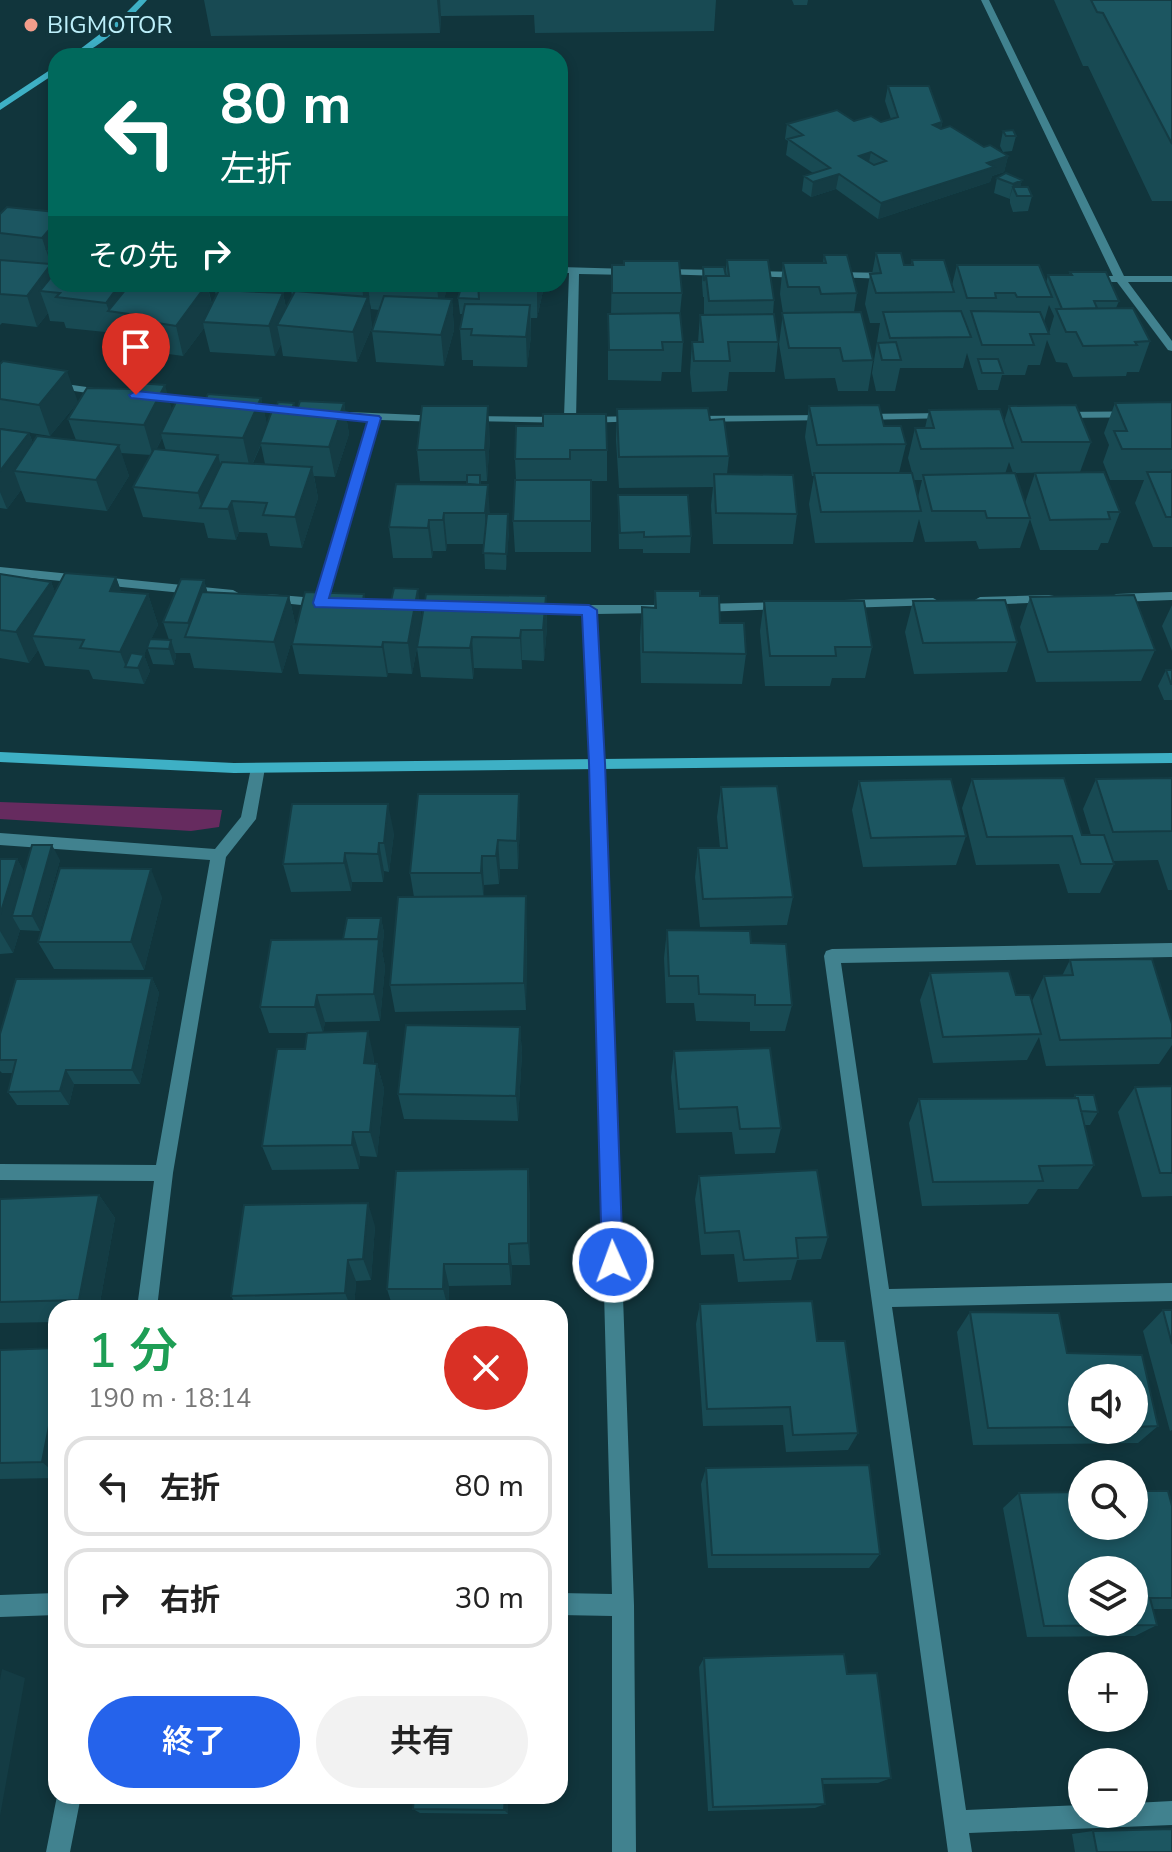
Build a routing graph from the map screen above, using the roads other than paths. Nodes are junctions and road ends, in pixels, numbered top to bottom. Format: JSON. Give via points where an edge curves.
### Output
{"nodes":[{"id":1,"x":143,"y":0,"type":"edge"},
{"id":2,"x":985,"y":0,"type":"edge"},
{"id":3,"x":86,"y":48,"type":"edge"},
{"id":4,"x":48,"y":74,"type":"edge"},
{"id":5,"x":0,"y":107,"type":"edge"},
{"id":6,"x":568,"y":271,"type":"edge"},
{"id":7,"x":574,"y":271,"type":"junction"},
{"id":8,"x":636,"y":272,"type":"edge"},
{"id":9,"x":652,"y":272,"type":"edge"},
{"id":10,"x":808,"y":275,"type":"edge"},
{"id":11,"x":824,"y":275,"type":"edge"},
{"id":12,"x":902,"y":276,"type":"edge"},
{"id":13,"x":1074,"y":279,"type":"edge"},
{"id":14,"x":1120,"y":279,"type":"junction"},
{"id":15,"x":1172,"y":279,"type":"edge"},
{"id":16,"x":1172,"y":348,"type":"edge"},
{"id":17,"x":31,"y":382,"type":"edge"},
{"id":18,"x":123,"y":394,"type":"edge"},
{"id":19,"x":139,"y":396,"type":"edge"},
{"id":20,"x":1172,"y":414,"type":"edge"},
{"id":21,"x":1045,"y":415,"type":"edge"},
{"id":22,"x":966,"y":416,"type":"edge"},
{"id":23,"x":839,"y":417,"type":"edge"},
{"id":24,"x":855,"y":417,"type":"edge"},
{"id":25,"x":375,"y":418,"type":"junction"},
{"id":26,"x":649,"y":419,"type":"edge"},
{"id":27,"x":681,"y":419,"type":"edge"},
{"id":28,"x":570,"y":420,"type":"junction"},
{"id":29,"x":0,"y":571,"type":"edge"},
{"id":30,"x":244,"y":595,"type":"edge"},
{"id":31,"x":1172,"y":596,"type":"edge"},
{"id":32,"x":259,"y":597,"type":"edge"},
{"id":33,"x":1093,"y":598,"type":"edge"},
{"id":34,"x":1062,"y":599,"type":"edge"},
{"id":35,"x":320,"y":603,"type":"junction"},
{"id":36,"x":336,"y":603,"type":"edge"},
{"id":37,"x":510,"y":608,"type":"edge"},
{"id":38,"x":589,"y":610,"type":"junction"},
{"id":39,"x":0,"y":757,"type":"edge"},
{"id":40,"x":1172,"y":758,"type":"edge"},
{"id":41,"x":597,"y":763,"type":"junction"},
{"id":42,"x":258,"y":768,"type":"junction"},
{"id":43,"x":0,"y":839,"type":"edge"},
{"id":44,"x":219,"y":855,"type":"junction"},
{"id":45,"x":1172,"y":950,"type":"edge"},
{"id":46,"x":0,"y":1172,"type":"edge"},
{"id":47,"x":164,"y":1173,"type":"junction"},
{"id":48,"x":1172,"y":1292,"type":"edge"},
{"id":49,"x":883,"y":1298,"type":"junction"},
{"id":50,"x":148,"y":1300,"type":"edge"},
{"id":51,"x":48,"y":1604,"type":"edge"},
{"id":52,"x":568,"y":1604,"type":"edge"},
{"id":53,"x":623,"y":1605,"type":"junction"},
{"id":54,"x":0,"y":1606,"type":"edge"},
{"id":55,"x":67,"y":1804,"type":"edge"},
{"id":56,"x":1172,"y":1813,"type":"edge"},
{"id":57,"x":955,"y":1822,"type":"junction"},
{"id":58,"x":58,"y":1852,"type":"edge"},
{"id":59,"x":624,"y":1852,"type":"edge"},
{"id":60,"x":960,"y":1852,"type":"edge"}],
"edges":[{"from":1,"to":3,"type":"street"},
{"from":2,"to":14,"type":"street"},
{"from":4,"to":5,"type":"street"},
{"from":6,"to":7,"type":"street"},
{"from":7,"to":8,"type":"street"},
{"from":7,"to":28,"type":"street"},
{"from":9,"to":10,"type":"street"},
{"from":11,"to":12,"type":"street"},
{"from":13,"to":14,"type":"street"},
{"from":14,"to":15,"type":"street"},
{"from":14,"to":16,"type":"street"},
{"from":17,"to":18,"type":"street"},
{"from":19,"to":25,"type":"street"},
{"from":20,"to":21,"type":"street"},
{"from":22,"to":24,"type":"street"},
{"from":23,"to":27,"type":"street"},
{"from":25,"to":28,"type":"street"},
{"from":25,"to":35,"type":"street"},
{"from":26,"to":28,"type":"street"},
{"from":29,"to":30,"type":"street"},
{"from":31,"to":33,"type":"street"},
{"from":32,"to":35,"type":"street"},
{"from":34,"to":38,"type":"street"},
{"from":35,"to":36,"type":"street"},
{"from":37,"to":38,"type":"street"},
{"from":38,"to":41,"type":"street"},
{"from":39,"to":42,"type":"street"},
{"from":40,"to":41,"type":"street"},
{"from":41,"to":42,"type":"street"},
{"from":41,"to":53,"type":"street"},
{"from":42,"to":44,"type":"street","via":[[248,819]]},
{"from":43,"to":44,"type":"street"},
{"from":44,"to":47,"type":"street"},
{"from":45,"to":49,"type":"street","via":[[832,956]]},
{"from":46,"to":47,"type":"street"},
{"from":47,"to":50,"type":"street"},
{"from":48,"to":49,"type":"street"},
{"from":49,"to":57,"type":"street"},
{"from":51,"to":54,"type":"street"},
{"from":52,"to":53,"type":"street"},
{"from":53,"to":59,"type":"street"},
{"from":55,"to":58,"type":"street"},
{"from":56,"to":57,"type":"street"},
{"from":57,"to":60,"type":"street"}]}
